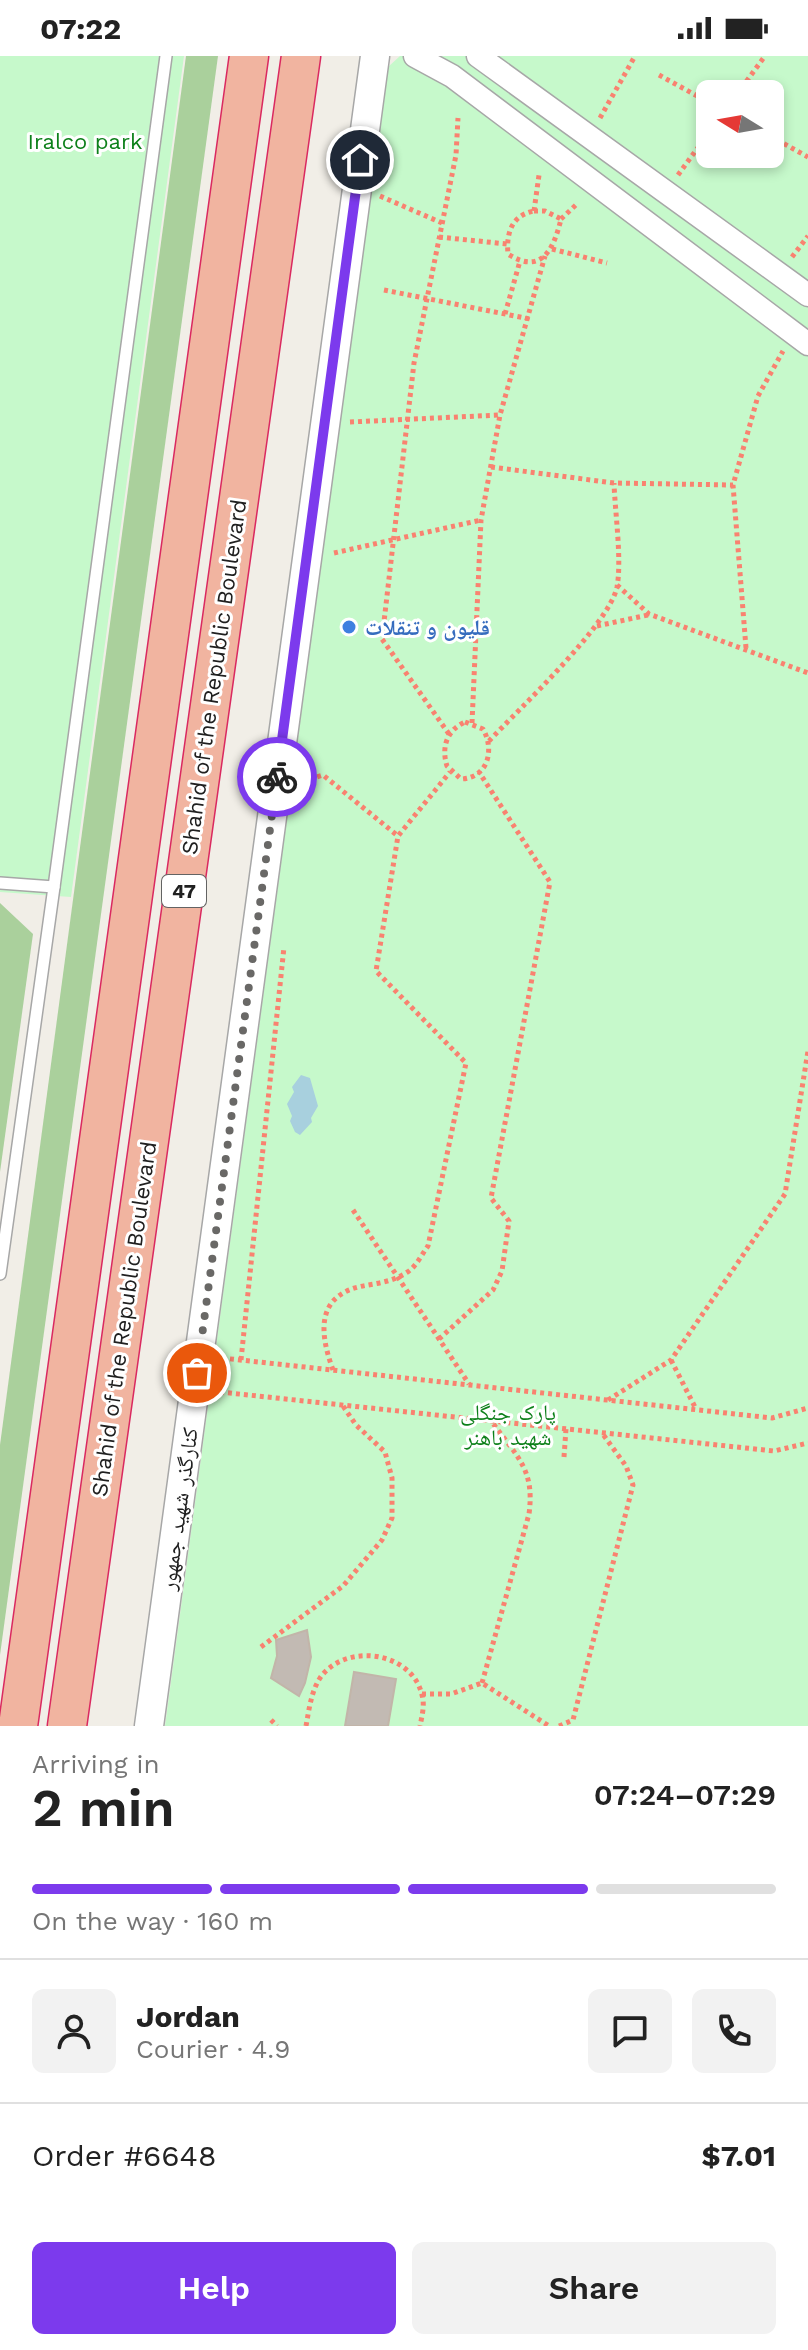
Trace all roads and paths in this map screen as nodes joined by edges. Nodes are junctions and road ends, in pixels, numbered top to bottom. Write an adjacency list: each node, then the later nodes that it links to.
1 (166, 56): 61 (lane)
2 (249, 56): 85 (highway, 47)
3 (301, 56): 86 (highway, Shahid of the Republic Boulevard / 47)
4 (375, 56): 19 (street, کنارگذر شهید جمهور)
5 (415, 56): 37 (street)
6 (478, 56): 33 (street)
7 (635, 56): 13 (path)
8 (765, 56): 10 (path)
9 (659, 75): 11 (path)
10 (747, 80)
11 (696, 95)
12 (458, 118): 23 (path)
13 (597, 123)
14 (784, 144): 16 (path)
15 (696, 150): 18 (path)
16 (808, 157)
17 (539, 175): 21 (path)
18 (675, 179)
19 (357, 185): 23 (path); 41 (street, کنارگذر شهید جمهور)
20 (578, 203): 22 (path)
21 (534, 211): 22 (path); 26 (path)
22 (561, 219): 27 (path)
23 (442, 223): 25 (path)
24 (808, 236): 29 (path)
25 (439, 237): 26 (path); 34 (path)
26 (507, 244): 30 (path)
27 (552, 249): 28 (path); 31 (path)
28 (545, 256): 30 (path); 36 (path)
29 (790, 260)
30 (520, 261): 35 (path)
31 (607, 263)
32 (384, 290): 34 (path)
33 (808, 295)
34 (426, 299): 35 (path); 40 (path)
35 (505, 314): 36 (path)
36 (530, 319): 39 (path)
37 (808, 344)
38 (784, 350): 44 (path)
39 (500, 415): 40 (path); 42 (path)
40 (407, 419): 41 (path); 46 (path)
41 (325, 423): 47 (street, کنارگذر شهید جمهور)
42 (491, 467): 43 (path); 45 (path)
43 (614, 483): 44 (path); 48 (path)
44 (733, 485): 51 (path)
45 (481, 520): 46 (path); 53 (path)
46 (393, 540): 47 (path); 54 (path)
47 (307, 560): 58 (street, کنارگذر شهید جمهور)
48 (617, 585): 49 (path); 50 (path)
49 (649, 614): 50 (path); 51 (path)
50 (597, 626): 55 (path)
51 (746, 648): 52 (path)
52 (808, 673)
53 (472, 723): 54 (path); 55 (path)
54 (449, 734): 56 (path)
55 (489, 741): 57 (path)
56 (450, 772): 57 (path); 59 (path)
57 (479, 772): 66 (path)
58 (275, 791): 59 (path); 67 (street, کنارگذر شهید جمهور)
59 (398, 836): 65 (path)
60 (0, 883): 61 (lane)
61 (54, 887): 64 (lane)
62 (808, 1051): 68 (path)
63 (353, 1210): 65 (path)
64 (0, 1274)
65 (398, 1278): 66 (path); 69 (path)
66 (439, 1339): 70 (path)
67 (199, 1356): 69 (path); 71 (street, کنارگذر شهید جمهور)
68 (671, 1360): 72 (path); 75 (path)
69 (333, 1370): 70 (path)
70 (469, 1385): 72 (path)
71 (195, 1390): 73 (path); 87 (street, کنارگذر شهید جمهور)
72 (607, 1400): 75 (path)
73 (342, 1405): 76 (path); 81 (path)
74 (808, 1408): 75 (path)
75 (697, 1410)
76 (492, 1421): 77 (path); 82 (path)
77 (566, 1429): 78 (path); 80 (path)
78 (602, 1433): 79 (path); 92 (path)
79 (808, 1443)
80 (564, 1457)
81 (261, 1647)
82 (482, 1683): 83 (path); 91 (path)
83 (422, 1694): 89 (path); 90 (path)
84 (271, 1720): 88 (path)
85 (18, 1726)
86 (67, 1726)
87 (149, 1726)
88 (277, 1726)
89 (306, 1726)
90 (420, 1726)
91 (549, 1726)
92 (559, 1726)

